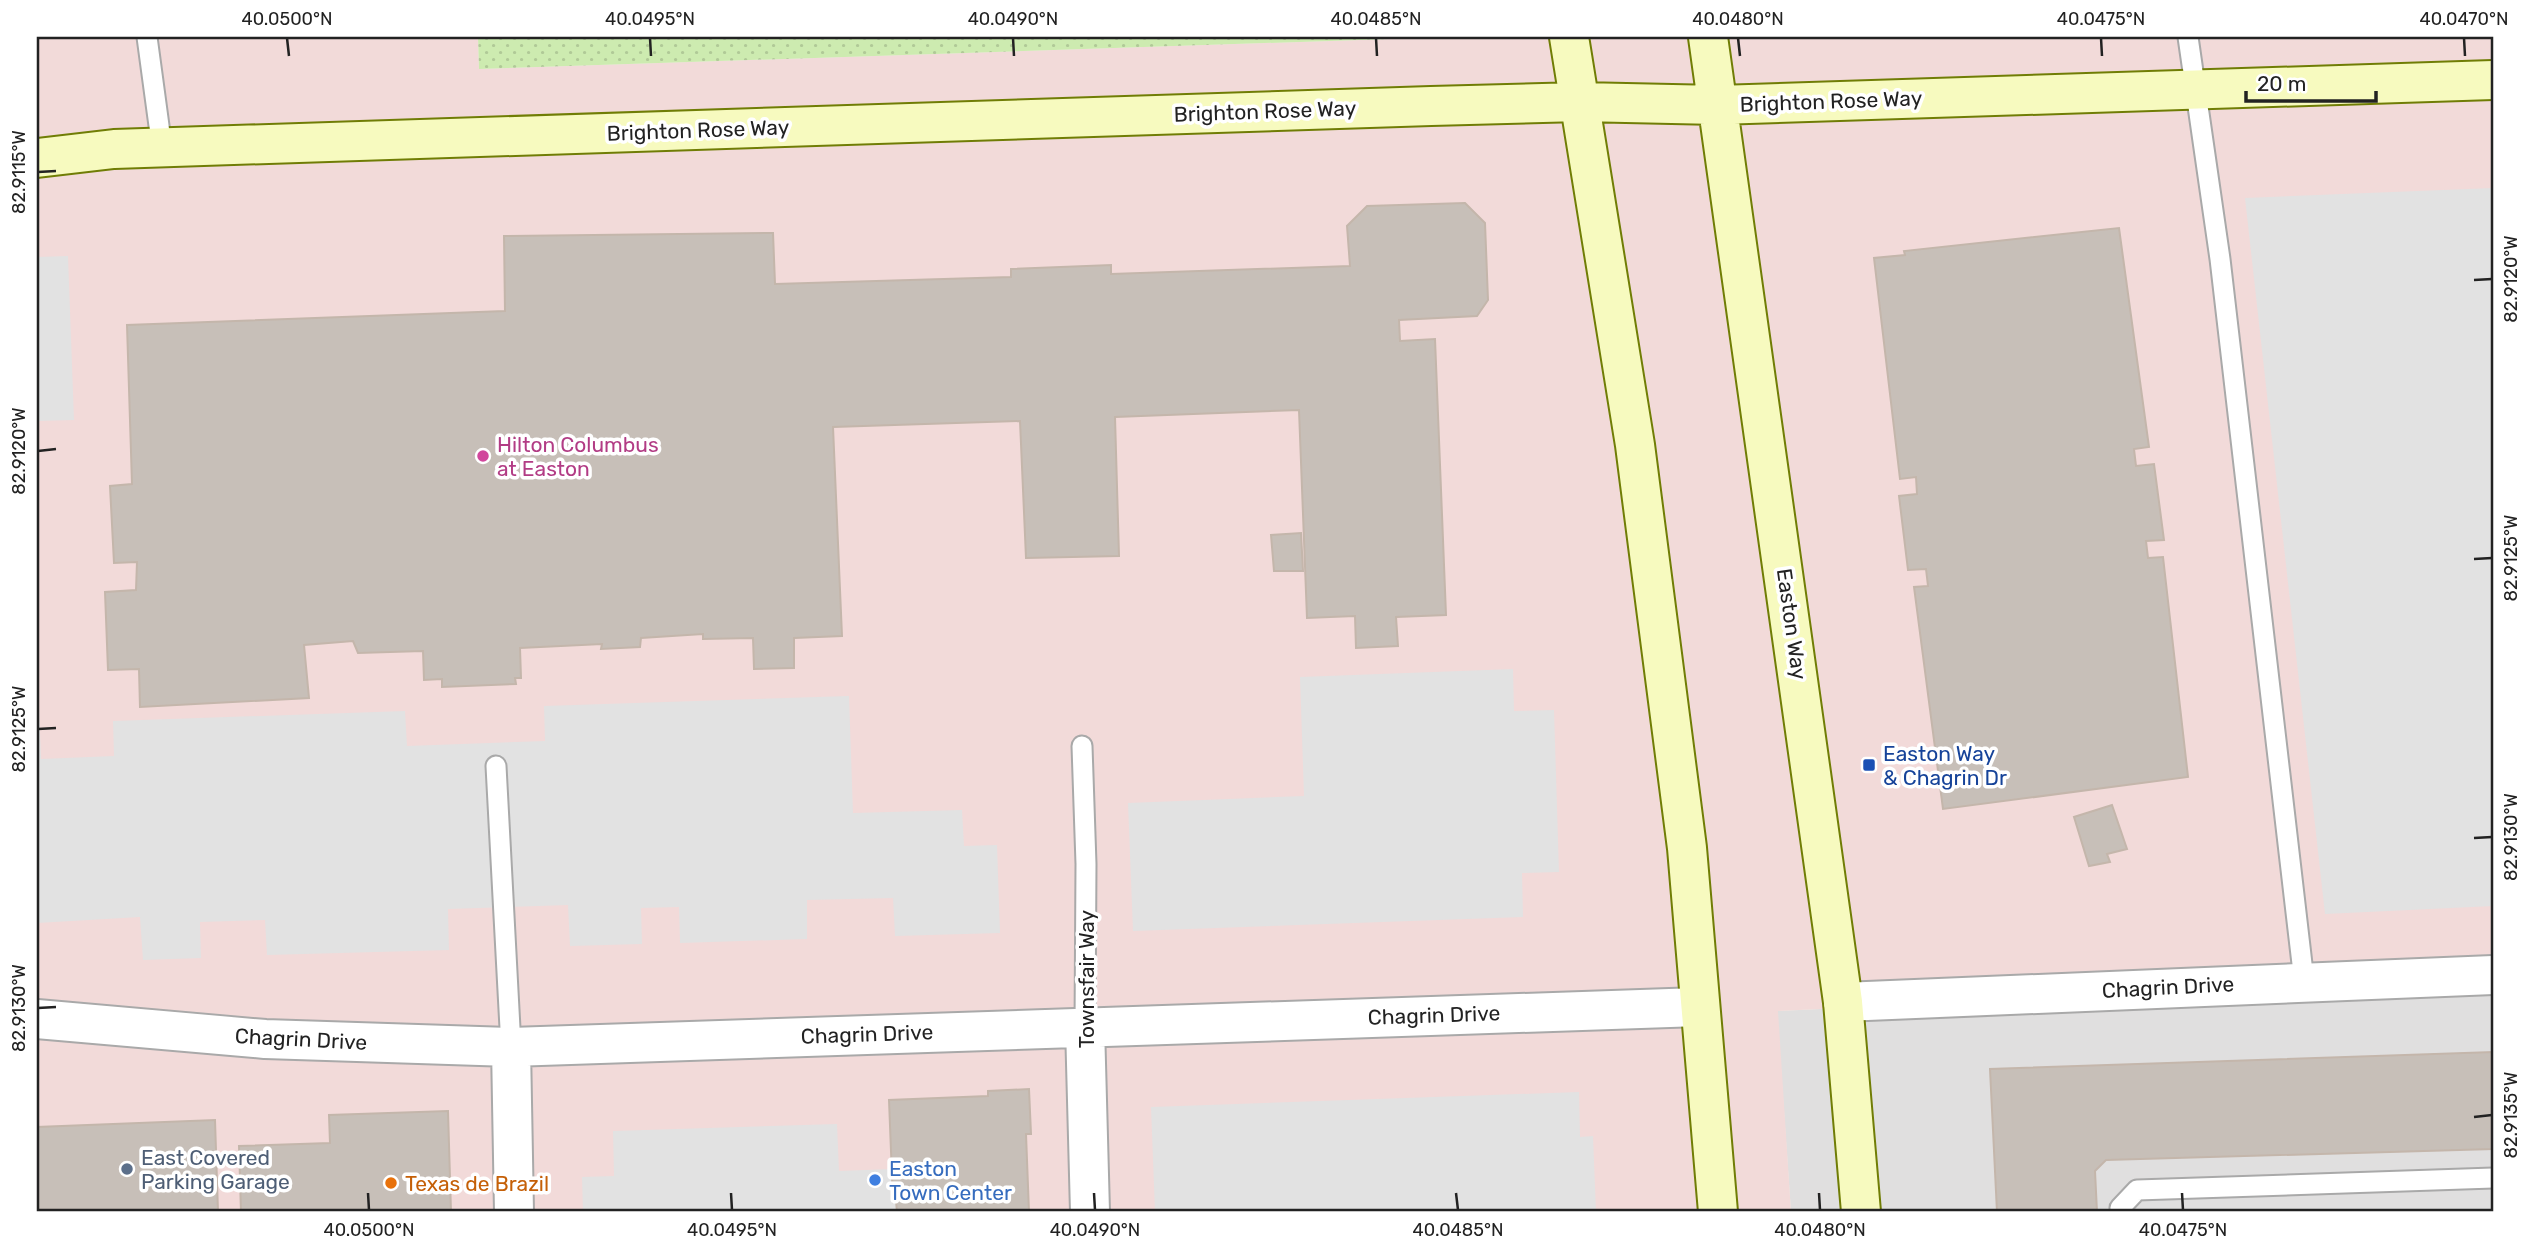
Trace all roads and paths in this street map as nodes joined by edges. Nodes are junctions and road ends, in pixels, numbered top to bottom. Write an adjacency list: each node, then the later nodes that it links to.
1 (147, 37): 9 (lane)
2 (1569, 37): 7 (street)
3 (1708, 37): 8 (street, Easton Way)
4 (2188, 37): 6 (lane)
5 (2493, 80): 6 (street, Brighton Rose Way)
6 (2195, 90): 8 (street, Brighton Rose Way); 14 (lane)
7 (1580, 102): 8 (street, Brighton Rose Way); 9 (street, Brighton Rose Way); 16 (street)
8 (1718, 104): 15 (street, Easton Way)
9 (162, 148): 10 (street, Brighton Rose Way)
10 (37, 158)
11 (1082, 746): 18 (lane, Townsfair Way)
12 (496, 766): 19 (lane)
13 (2493, 975): 14 (street, Chagrin Drive)
14 (2304, 981): 15 (street, Chagrin Drive)
15 (1843, 1002): 24 (street, Easton Way)
16 (1699, 1007): 18 (street, Chagrin Drive); 23 (street)
17 (37, 1019): 19 (street, Chagrin Drive)
18 (1085, 1026): 19 (street, Chagrin Drive); 22 (street, Townsfair Way)
19 (511, 1047): 21 (street)
20 (2493, 1178): 25 (lane)
21 (514, 1212)
22 (1090, 1212)
23 (1718, 1212)
24 (1861, 1212)
25 (2121, 1212)

